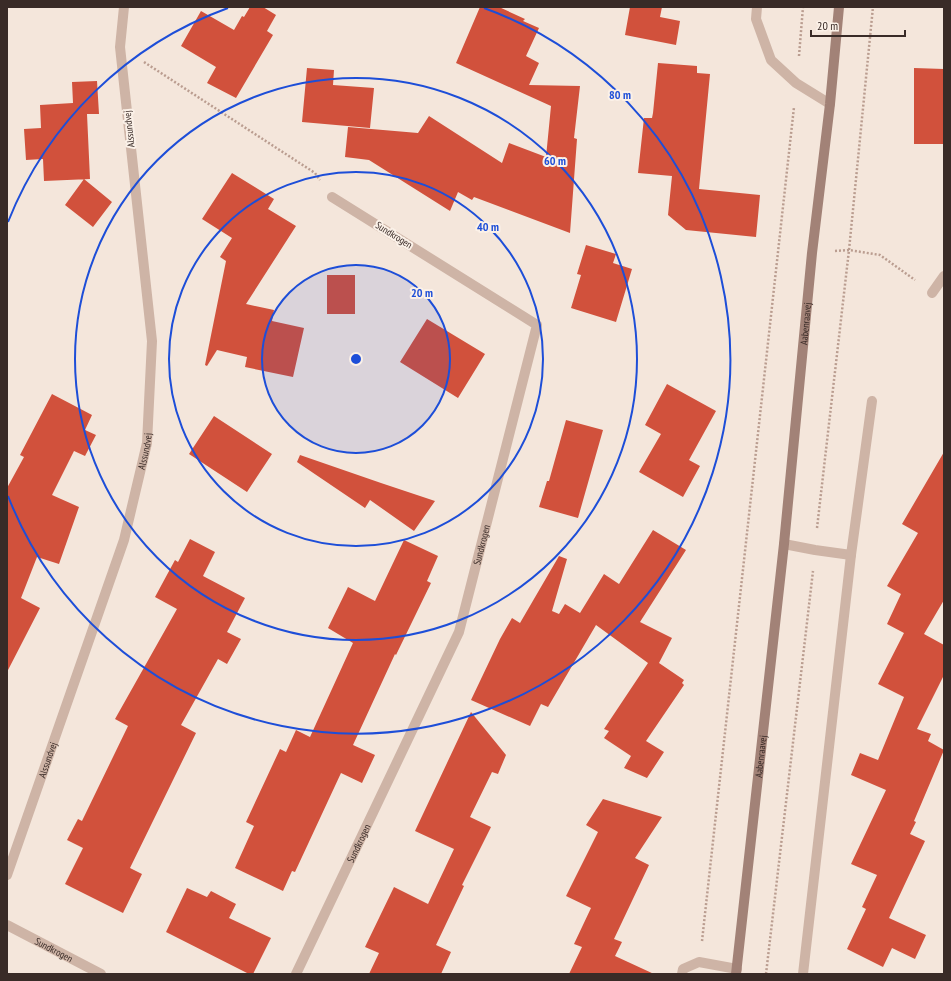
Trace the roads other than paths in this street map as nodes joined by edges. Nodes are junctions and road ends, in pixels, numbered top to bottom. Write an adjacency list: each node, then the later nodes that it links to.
1 (124, 7): 11 (street, Alssundvej)
2 (757, 7): 4 (street)
3 (840, 7): 4 (street, Aabenraavej)
4 (830, 104): 9 (street, Aabenraavej)
5 (332, 196): 15 (street, Sundkrogen)
6 (944, 276): 7 (street)
7 (932, 293)
8 (872, 401): 10 (street)
9 (784, 544): 10 (street); 13 (street, Aabenraavej)
10 (851, 555): 17 (street)
11 (7, 875)
12 (7, 925): 14 (street, Sundkrogen)
13 (737, 972): 16 (street, Aabenraavej)
14 (101, 974)
15 (296, 974)
16 (682, 974)
17 (804, 974)

